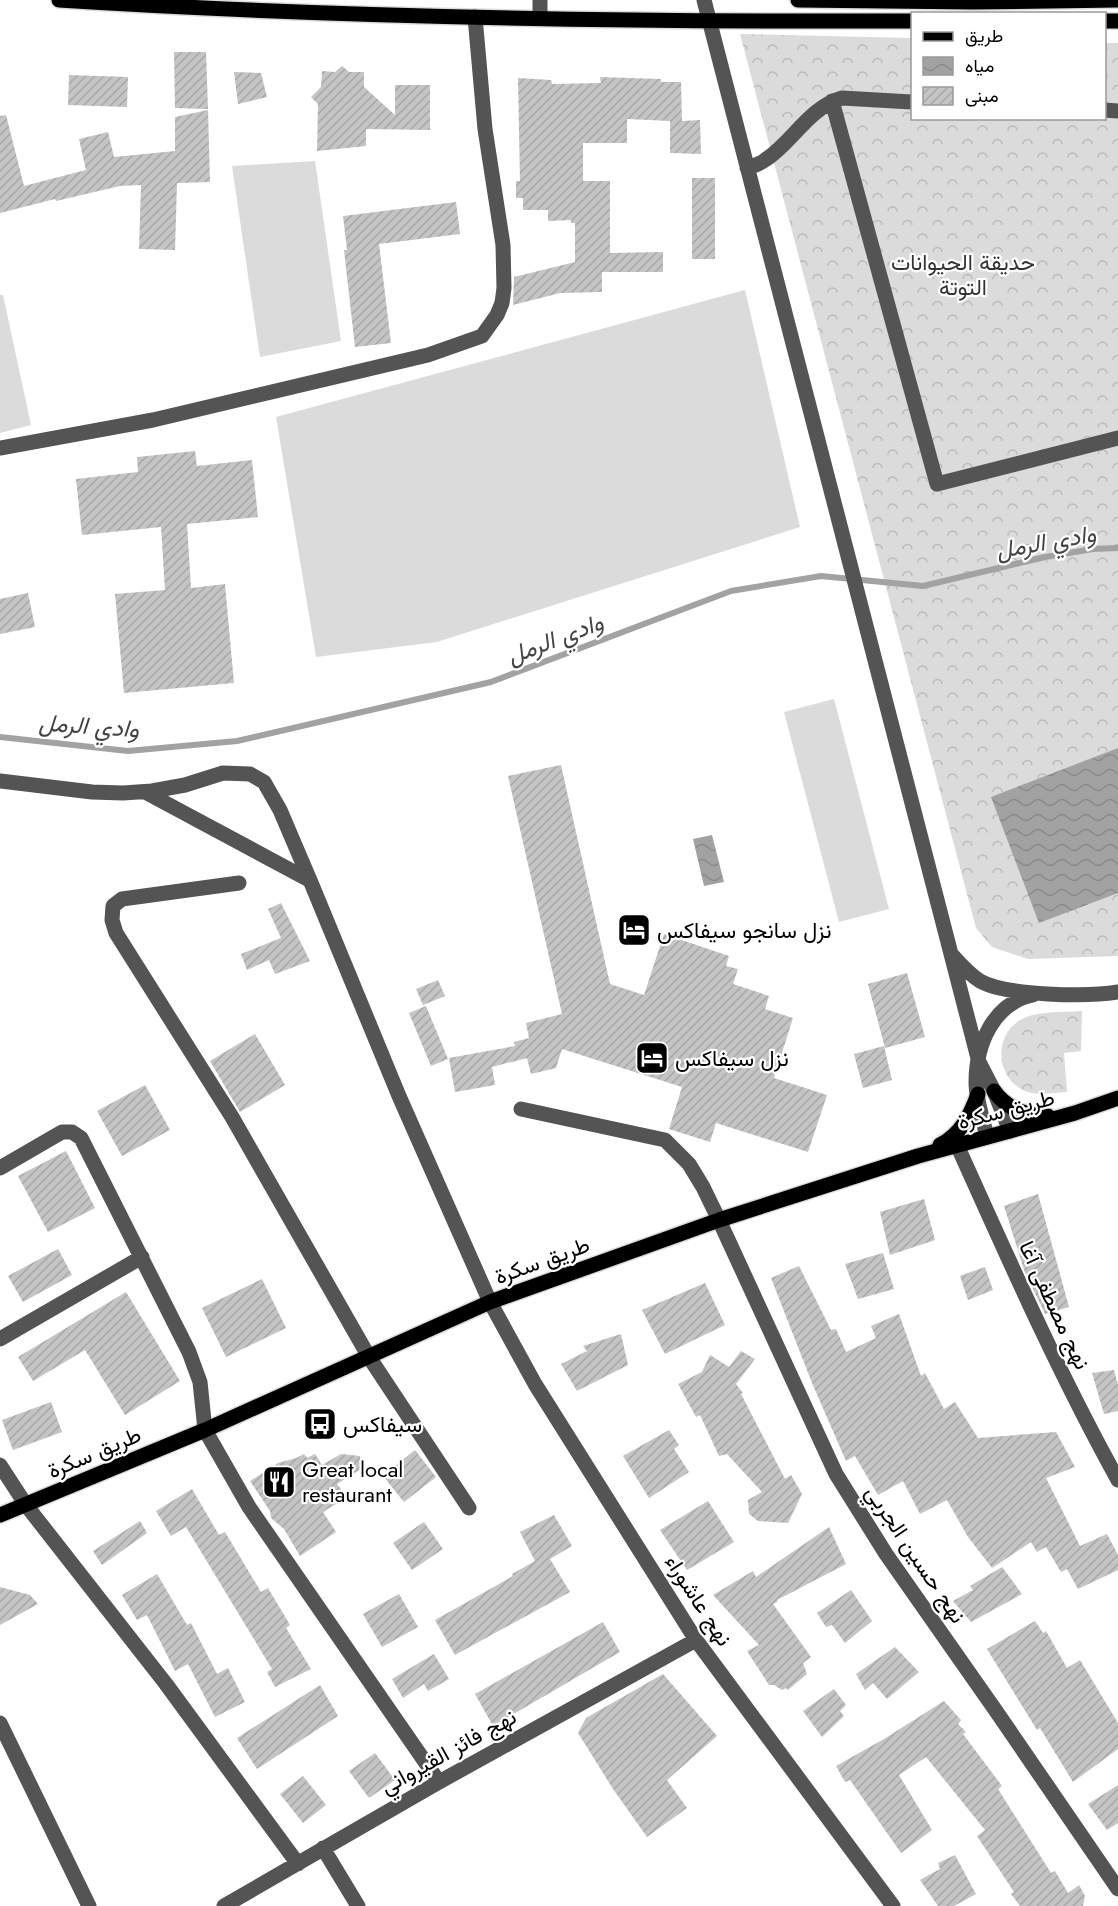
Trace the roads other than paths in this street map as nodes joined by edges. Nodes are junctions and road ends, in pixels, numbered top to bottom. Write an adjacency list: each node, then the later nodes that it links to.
1 (59, 0): 6 (main road)
2 (540, 0): 9 (street)
3 (704, 0): 11 (street)
4 (798, 0): 7 (main road)
5 (1118, 0): 7 (main road)
6 (211, 5): 8 (main road)
7 (973, 5)
8 (476, 17): 9 (main road); 16 (street)
9 (540, 18): 11 (main road)
10 (911, 21): 11 (main road)
11 (709, 22): 14 (street)
12 (832, 101): 13 (street); 14 (street); 15 (street)
13 (911, 102)
14 (747, 168): 21 (street)
15 (1118, 438)
16 (0, 448)
17 (0, 781): 18 (street, نهج عاشوراء)
18 (145, 792): 19 (street); 19 (street, نهج عاشوراء)
19 (309, 880): 37 (street, نهج عاشوراء)
20 (238, 883): 39 (street)
21 (950, 953): 23 (street); 24 (street)
22 (1118, 992): 23 (street)
23 (1041, 993): 24 (street)
24 (979, 1062): 25 (street); 26 (street)
25 (994, 1091): 29 (main road); 30 (street)
26 (978, 1094): 31 (street); 33 (main road)
27 (1118, 1098): 29 (main road, طريق سكرة)
28 (521, 1109): 35 (street, نهج حسين الجربي)
29 (1075, 1113): 30 (main road, طريق سكرة)
30 (1010, 1131): 31 (main road, طريق سكرة)
31 (987, 1137): 32 (main road, طريق سكرة)
32 (957, 1145): 33 (main road, طريق سكرة); 42 (street, نهج مصطفى آغا)
33 (918, 1156): 35 (main road, طريق سكرة)
34 (0, 1168): 36 (street)
35 (719, 1220): 37 (main road, طريق سكرة); 51 (street, نهج حسين الجربي)
36 (142, 1257): 38 (street); 40 (street)
37 (490, 1302): 39 (main road, طريق سكرة); 46 (street, نهج عاشوراء)
38 (0, 1339)
39 (369, 1357): 40 (main road, طريق سكرة); 44 (street)
40 (205, 1430): 43 (main road, طريق سكرة); 48 (street)
41 (0, 1465): 43 (street)
42 (1118, 1480)
43 (27, 1504): 45 (main road, طريق سكرة); 50 (street)
44 (469, 1508)
45 (0, 1515)
46 (696, 1640): 48 (street, نهج فائز القيرواني); 55 (street, نهج عاشوراء)
47 (0, 1723): 52 (street)
48 (439, 1782): 49 (street, نهج فائز القيرواني)
49 (323, 1848): 50 (street, نهج فائز القيرواني); 54 (street)
50 (298, 1864): 53 (street, نهج فائز القيرواني)
51 (1118, 1889)
52 (89, 1906)
53 (225, 1906)
54 (358, 1906)
55 (893, 1906)

